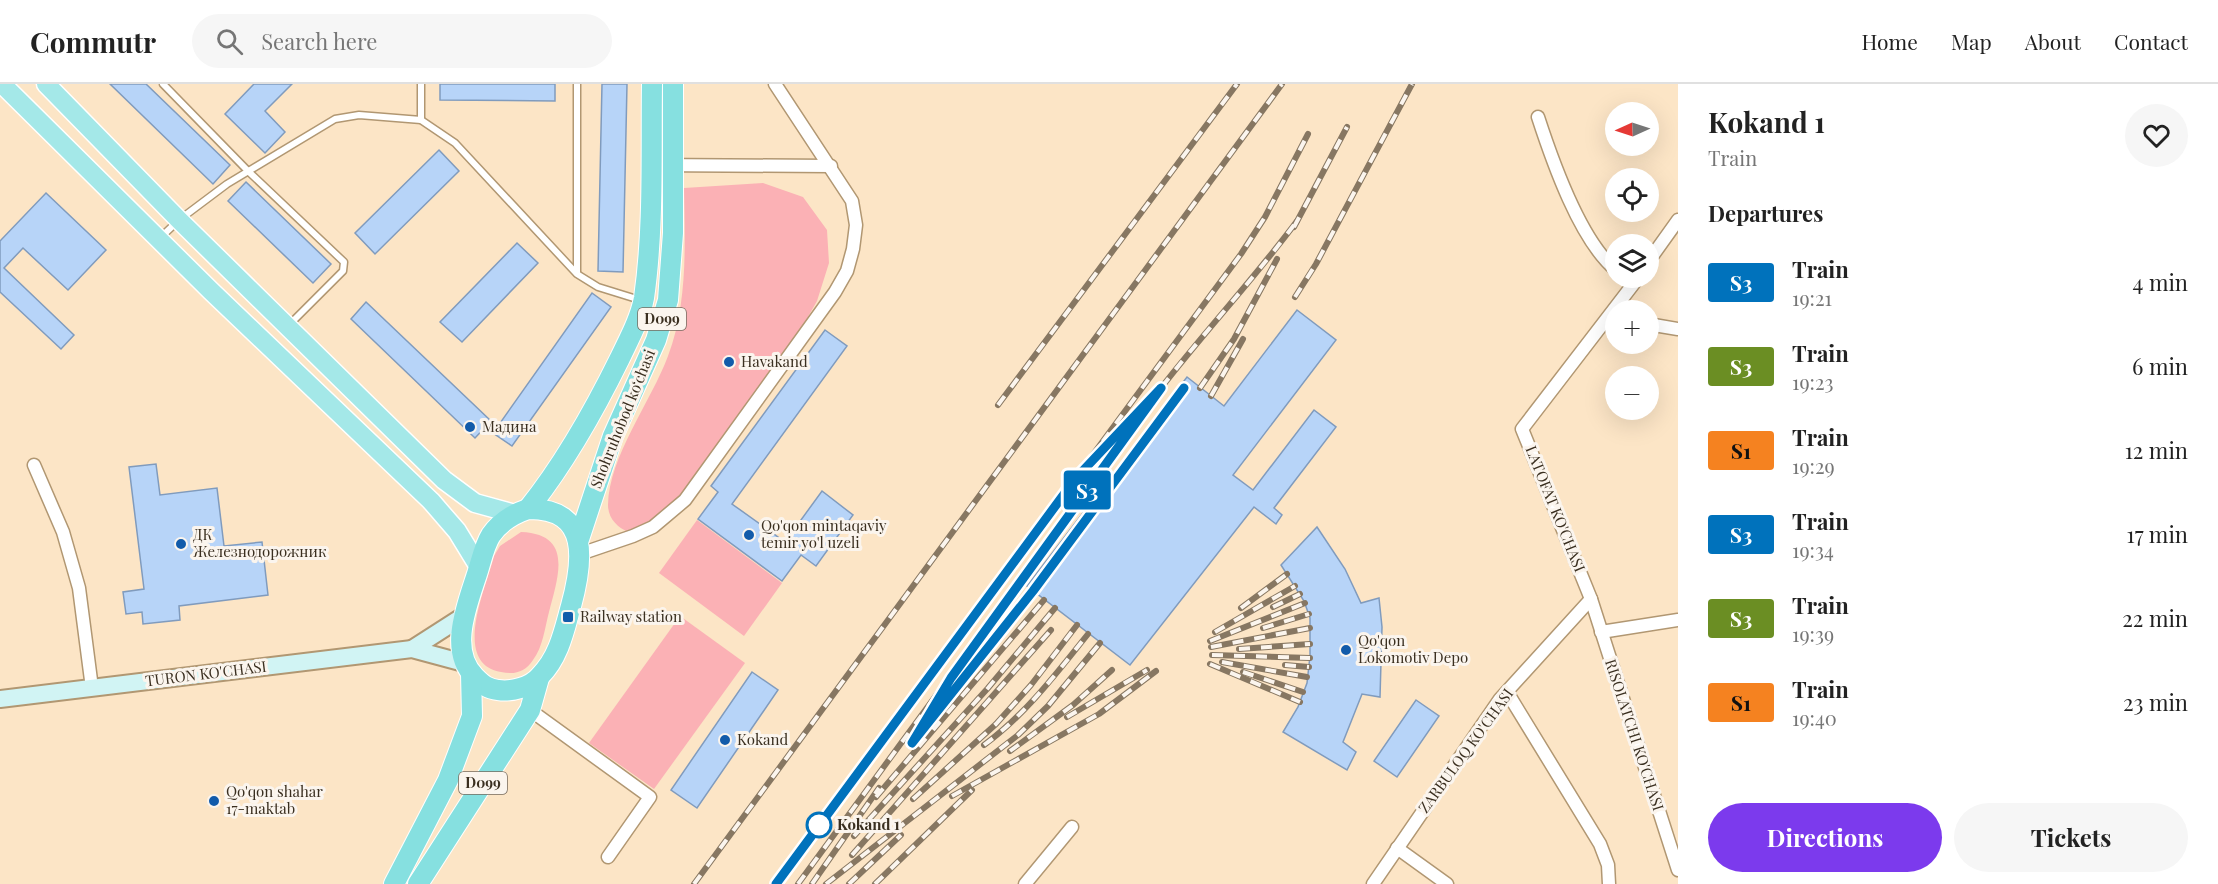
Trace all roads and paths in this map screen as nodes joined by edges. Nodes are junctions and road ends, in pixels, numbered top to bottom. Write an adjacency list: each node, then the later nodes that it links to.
1 (3, 84): 17 (main road)
2 (46, 84): 15 (main road)
3 (163, 84): 14 (lane)
4 (422, 84): 10 (lane)
5 (578, 84): 20 (lane)
6 (652, 84): 11 (highway, Shohruhobod koʻchasi / D099)
7 (673, 84): 12 (highway, Shohruhobod koʻchasi / D099)
8 (776, 84): 13 (street)
9 (1538, 117): 19 (street)
10 (421, 120): 14 (lane); 20 (lane)
11 (651, 165): 12 (street); 21 (highway, Shohruhobod koʻchasi / D099)
12 (673, 166): 13 (street); 28 (highway, Shohruhobod koʻchasi / D099)
13 (831, 166): 28 (street)
14 (248, 171): 15 (lane); 24 (lane)
15 (179, 220): 17 (lane); 24 (main road)
16 (1678, 220): 18 (street)
17 (159, 240): 29 (main road)
18 (1659, 247)
19 (1605, 258)
20 (577, 274): 21 (lane)
21 (643, 300): 27 (highway, Shohruhobod koʻchasi / D099)
22 (1605, 325): 30 (street, LATOFAT KO'CHASI)
23 (1659, 326): 25 (street)
24 (288, 327): 27 (main road)
25 (1678, 329)
26 (34, 465): 37 (street)
27 (521, 512): 28 (highway); 29 (highway, D099)
28 (579, 547): 36 (highway, D099)
29 (476, 576): 31 (highway, D099)
30 (1592, 599): 33 (street, RISOLATCHI KO'CHASI); 38 (street, ZARBULOQ KO'CHASI)
31 (465, 615): 34 (main road, TURON KO'CHASI); 35 (highway, D099)
32 (1678, 620): 33 (street)
33 (1601, 632): 44 (street, RISOLATCHI KO'CHASI)
34 (411, 650): 35 (main road, TURON KO'CHASI); 37 (main road, TURON KO'CHASI)
35 (468, 668): 36 (highway); 45 (highway, D099)
36 (539, 678): 40 (highway, D099)
37 (92, 688): 39 (main road, TURON KO'CHASI)
38 (1507, 692): 42 (street, ZARBULOQ KO'CHASI); 50 (street)
39 (0, 699)
40 (530, 710): 43 (street); 46 (highway, D099)
41 (1072, 827): 47 (street)
42 (1397, 848): 48 (street, ZARBULOQ KO'CHASI); 49 (street)
43 (608, 857)
44 (1678, 870)
45 (394, 884)
46 (418, 884)
47 (1025, 884)
48 (1373, 884)
49 (1447, 884)
50 (1609, 884)

